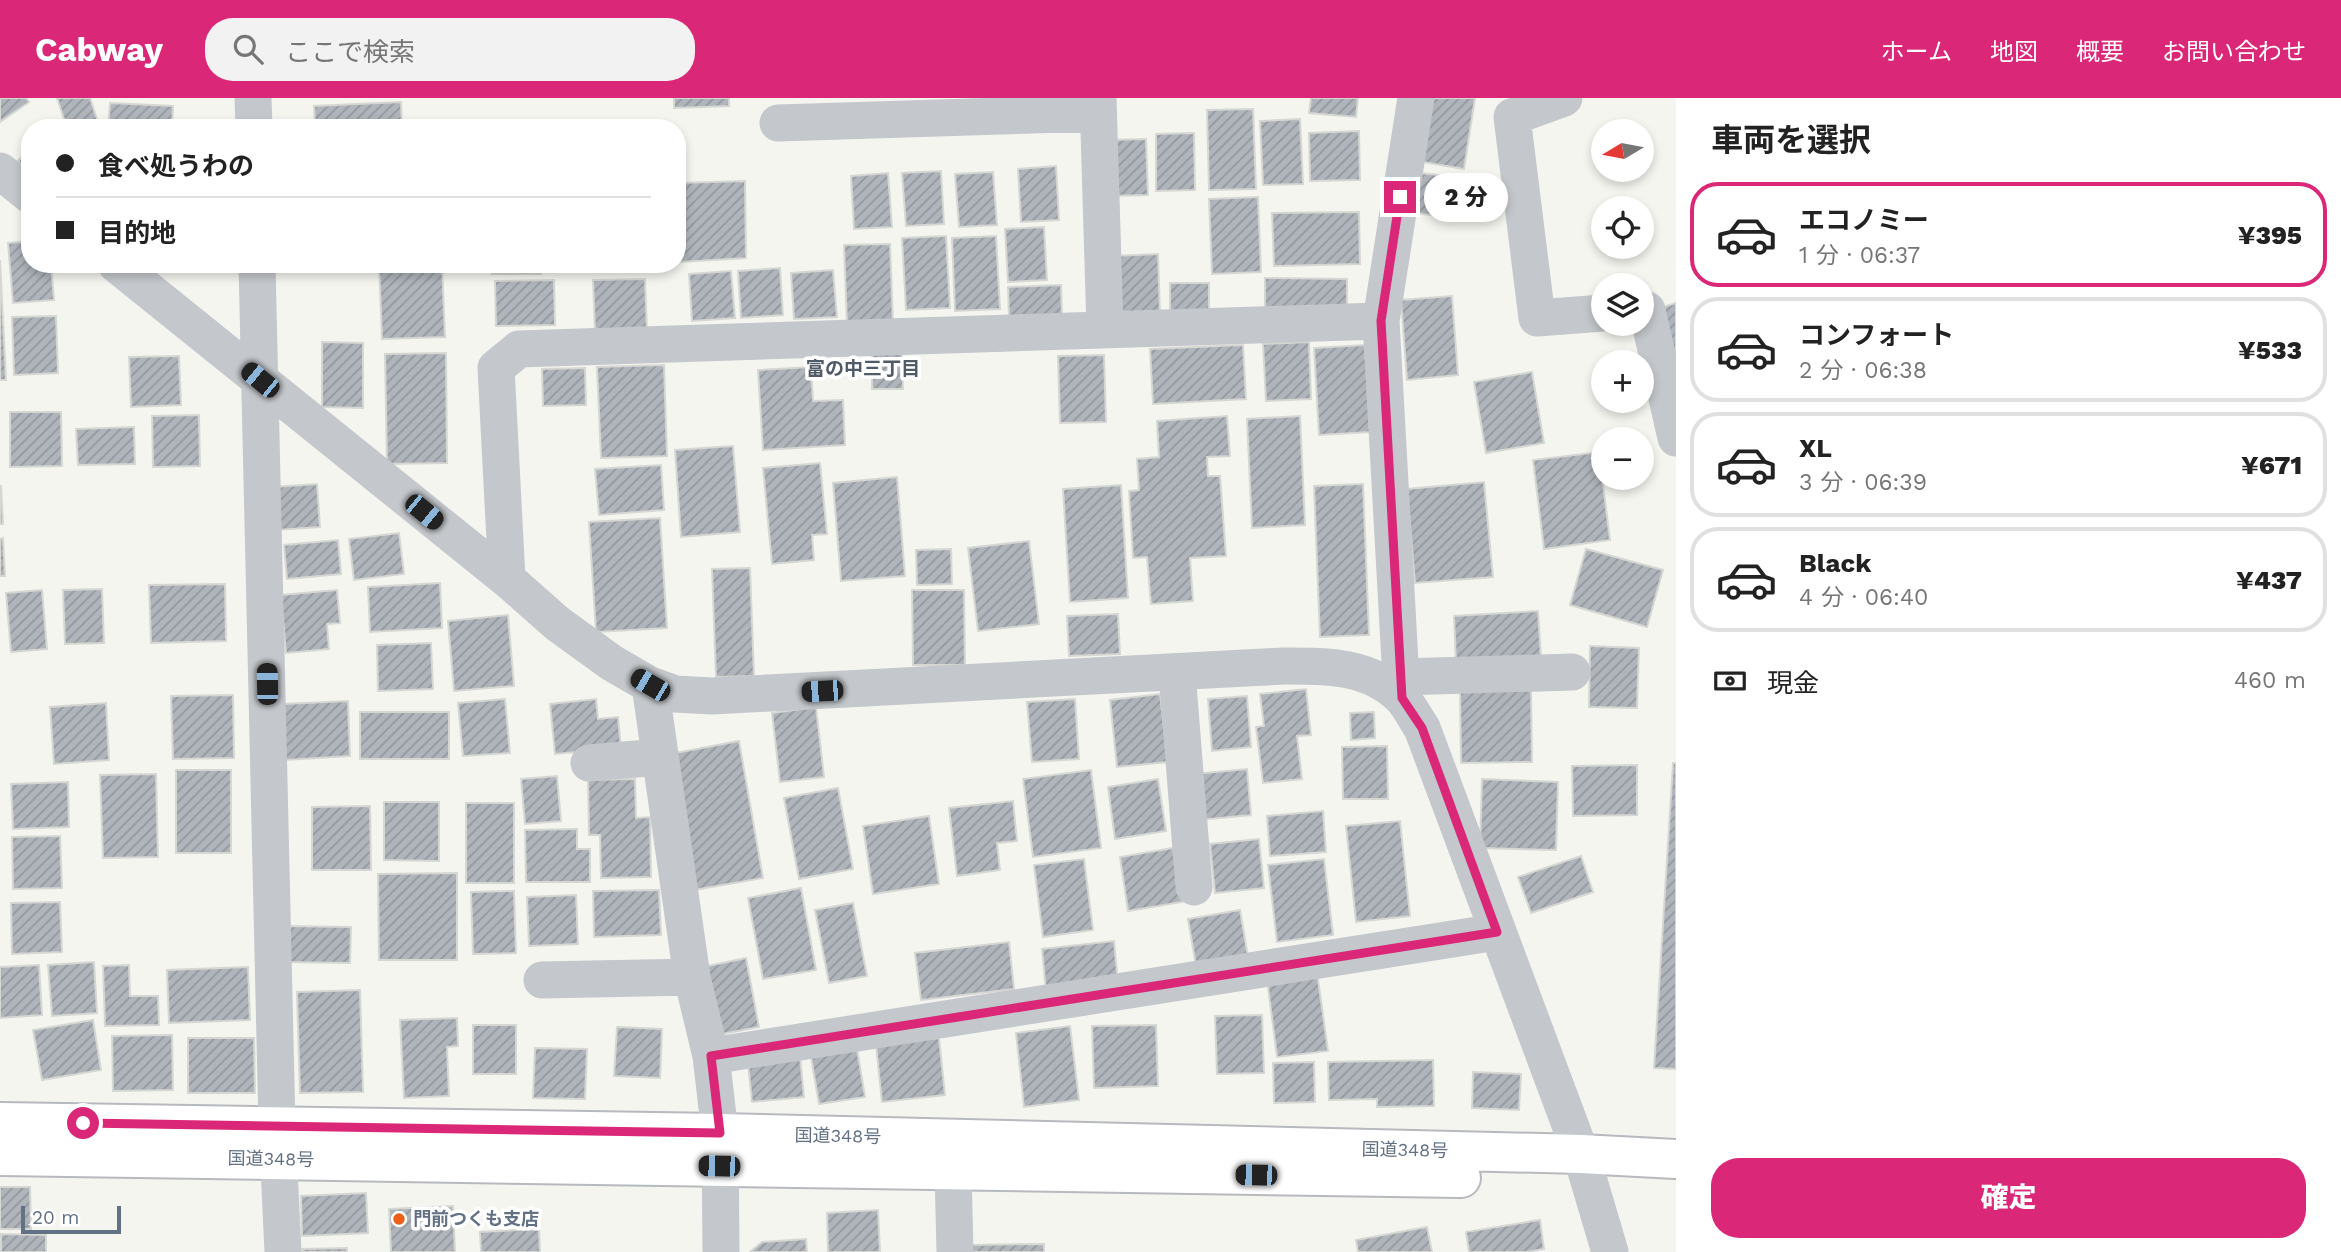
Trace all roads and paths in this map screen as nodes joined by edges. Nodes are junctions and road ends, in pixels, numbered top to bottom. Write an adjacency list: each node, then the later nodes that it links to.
1 (253, 98): 5 (street)
2 (1416, 98): 12 (street)
3 (1564, 98): 11 (street)
4 (1098, 106): 6 (street); 13 (street)
5 (254, 119)
6 (778, 123)
7 (0, 171): 8 (street)
8 (21, 188)
9 (127, 273): 15 (street)
10 (257, 273): 15 (street)
11 (1591, 314)
12 (1381, 321): 13 (street); 21 (street)
13 (1105, 329): 17 (street)
14 (1653, 336): 16 (street)
15 (260, 380): 17 (street); 30 (street)
16 (1676, 438)
17 (507, 579): 20 (street)
18 (1177, 672): 20 (street); 21 (street); 24 (street)
19 (1572, 672): 21 (street)
20 (650, 685): 22 (street)
21 (1402, 687): 25 (street)
22 (660, 757): 23 (street); 26 (street)
23 (589, 764)
24 (1194, 887)
25 (1497, 932): 28 (street); 34 (street)
26 (692, 977): 27 (street); 28 (street)
27 (542, 980)
28 (711, 1056): 31 (street)
29 (0, 1122): 30 (highway, 国道348号)
30 (278, 1143): 31 (highway, 国道348号); 32 (highway, 国道348号); 37 (street)
31 (719, 1149): 34 (highway, 国道348号); 35 (highway, 国道348号); 38 (street)
32 (0, 1156)
33 (1676, 1159): 34 (highway, 国道348号)
34 (1584, 1167): 35 (highway, 国道348号); 36 (highway, 国道348号); 40 (street)
35 (953, 1170): 39 (street)
36 (1676, 1185)
37 (284, 1252)
38 (721, 1252)
39 (955, 1252)
40 (1610, 1252)

